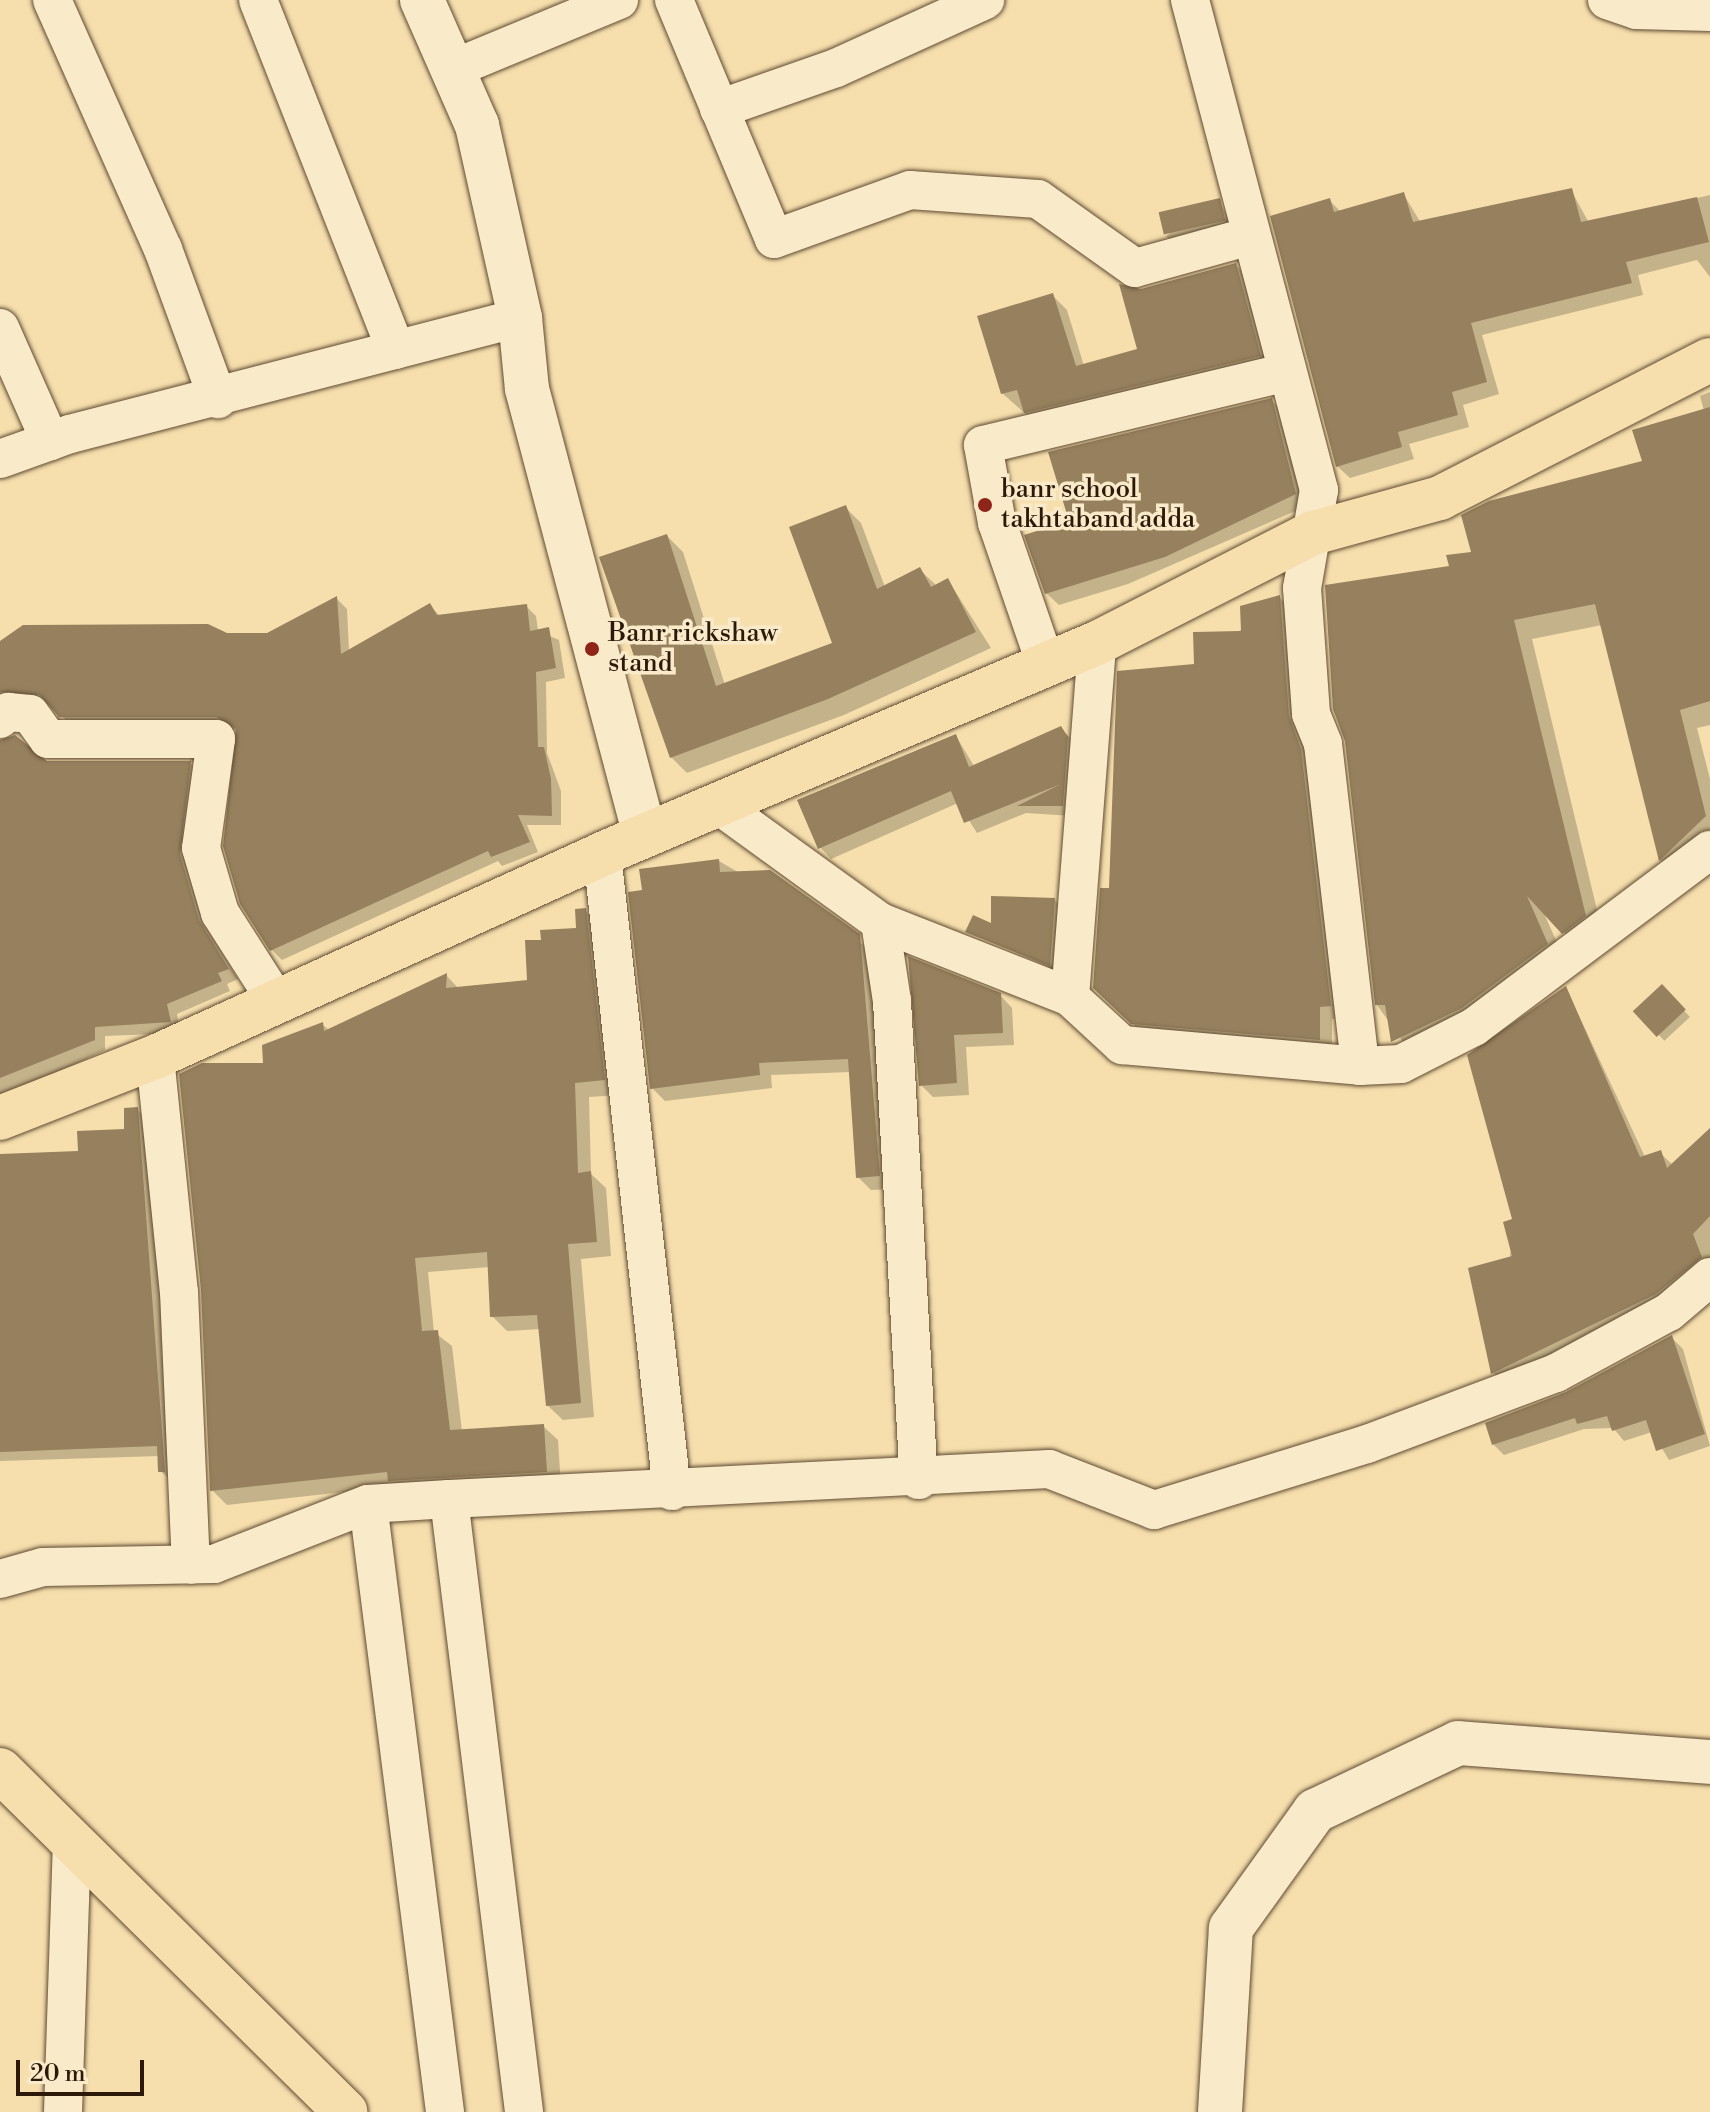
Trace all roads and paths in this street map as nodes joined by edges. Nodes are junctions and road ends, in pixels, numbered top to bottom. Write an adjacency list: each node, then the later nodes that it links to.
1 (52, 0): 18 (street)
2 (258, 0): 15 (street)
3 (422, 0): 10 (main road)
4 (619, 0): 10 (street)
5 (674, 0): 11 (street)
6 (985, 0): 11 (street)
7 (1190, 0): 12 (street)
8 (1607, 0): 9 (street)
9 (1710, 12)
10 (450, 70): 13 (main road)
11 (719, 109): 12 (street)
12 (1247, 237): 17 (street)
13 (520, 318): 15 (street); 26 (main road)
14 (0, 328): 19 (street)
15 (396, 350): 18 (street)
16 (1710, 360): 21 (main road)
17 (1284, 373): 21 (street); 23 (street)
18 (218, 399): 19 (street)
19 (50, 441): 20 (street)
20 (0, 459)
21 (1313, 533): 22 (main road); 33 (street)
22 (1097, 643): 23 (main road); 30 (street)
23 (1046, 665): 25 (main road)
24 (3, 709): 31 (street)
25 (717, 804): 26 (main road); 29 (street)
26 (645, 835): 28 (main road)
27 (1710, 850): 33 (street)
28 (602, 854): 31 (main road); 37 (street)
29 (880, 922): 30 (street); 36 (street)
30 (1070, 997): 33 (street)
31 (275, 999): 32 (main road)
32 (155, 1057): 34 (main road); 40 (street)
33 (1360, 1066)
34 (0, 1118)
35 (1710, 1277): 36 (street)
36 (919, 1480): 37 (street)
37 (672, 1491): 38 (street)
38 (449, 1499): 39 (street); 48 (street)
39 (368, 1504): 40 (street); 47 (street)
40 (191, 1565): 41 (street)
41 (0, 1579)
42 (1710, 1762): 49 (main road)
43 (0, 1770): 44 (main road)
44 (72, 1842): 45 (street); 46 (main road)
45 (63, 2112)
46 (345, 2112)
47 (445, 2112)
48 (524, 2112)
49 (1220, 2112)

